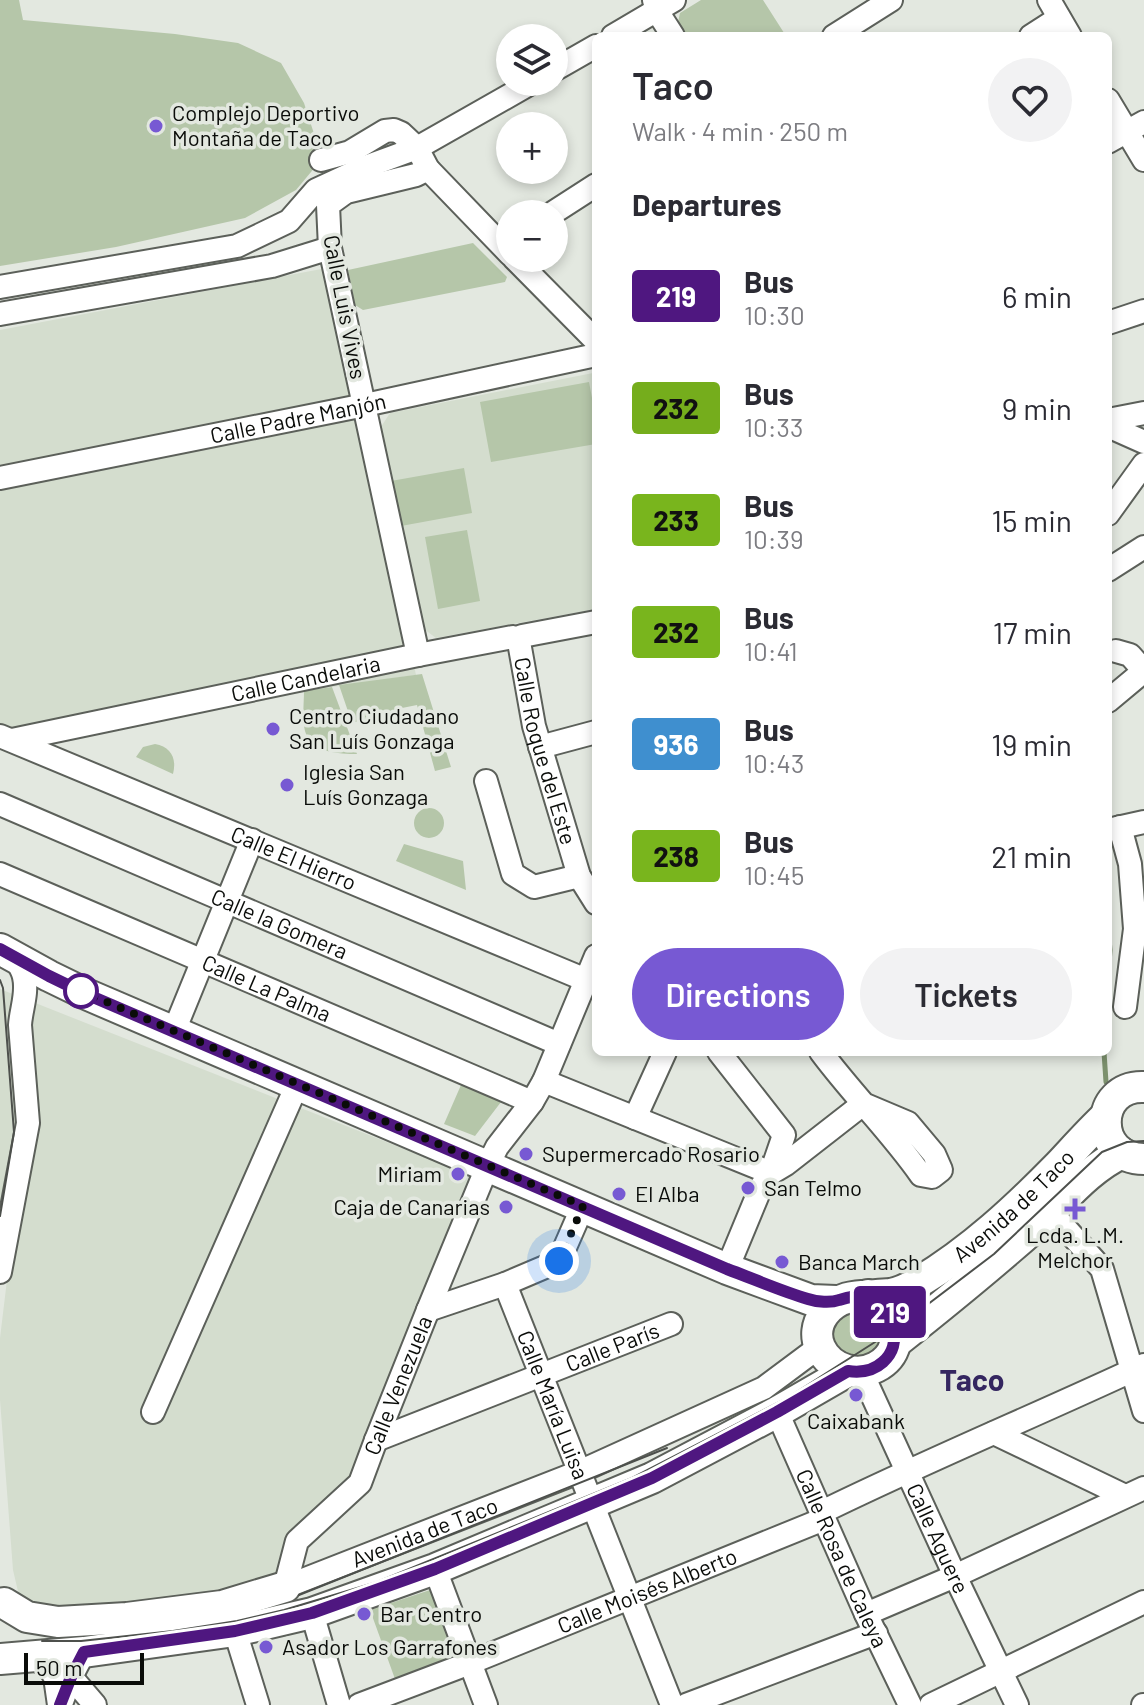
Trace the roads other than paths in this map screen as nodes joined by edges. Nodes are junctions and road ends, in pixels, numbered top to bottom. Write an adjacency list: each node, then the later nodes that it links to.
1 (891, 0): 6 (street)
2 (661, 4): 4 (street); 5 (street)
3 (1059, 18): 7 (street)
4 (619, 32)
5 (672, 32)
6 (840, 32)
7 (1037, 32)
8 (592, 48): 9 (street)
9 (568, 62)
10 (508, 96): 13 (street)
11 (1112, 107): 12 (street)
12 (1126, 132): 15 (street)
13 (417, 148): 14 (street); 16 (street); 22 (street)
14 (321, 160)
15 (1144, 160)
16 (428, 169): 19 (street); 20 (street, Calle Luis Vives)
17 (592, 188): 18 (street)
18 (568, 203)
19 (496, 236)
20 (330, 248): 24 (street); 28 (street, Calle Luis Vives)
21 (533, 272): 26 (street)
22 (0, 287)
23 (1144, 311): 25 (street)
24 (0, 314)
25 (1112, 322)
26 (592, 330)
27 (592, 356): 28 (street, Calle Padre Manjón)
28 (365, 405): 34 (street, Calle Padre Manjón); 40 (street, Calle Luis Vives)
29 (1144, 413): 30 (street)
30 (1112, 418)
31 (1112, 421): 32 (street)
32 (1144, 442)
33 (1144, 464): 35 (street)
34 (0, 478)
35 (1112, 508)
36 (1144, 547): 37 (street)
37 (1112, 567)
38 (592, 623): 39 (street, Calle Candelaria)
39 (519, 642): 40 (street, Calle Candelaria); 45 (street, Calle Roque del Este)
40 (418, 655): 44 (street, Calle Candelaria)
41 (1131, 656): 42 (street)
42 (1112, 693)
43 (592, 733): 45 (street)
44 (6, 738): 50 (street, Calle El Hierro)
45 (540, 747): 52 (street, Calle Roque del Este)
46 (486, 781): 52 (street)
47 (0, 804): 53 (street, Calle la Gomera)
48 (1144, 822): 49 (street)
49 (1114, 829): 58 (street)
50 (252, 840): 53 (street); 57 (street, Calle El Hierro)
51 (0, 874): 55 (street, Calle La Palma)
52 (589, 887)
53 (227, 901): 55 (street); 60 (street, Calle la Gomera)
54 (8, 954): 59 (main road); 76 (street)
55 (203, 960): 59 (street); 67 (street, Calle La Palma)
56 (592, 966): 57 (street, Calle Venezuela)
57 (586, 980): 60 (street, Calle Venezuela)
58 (1125, 1007)
59 (174, 1031): 65 (main road)
60 (559, 1044): 64 (street, Calle Venezuela)
61 (663, 1056): 69 (street)
62 (722, 1056): 72 (street)
63 (827, 1056): 72 (street)
64 (544, 1081): 67 (street, Calle Venezuela); 69 (street)
65 (297, 1085): 71 (main road); 88 (street)
66 (1144, 1087): 68 (main road, Avenida de Taco)
67 (532, 1102): 71 (street, Calle Venezuela)
68 (1105, 1117): 70 (main road); 78 (main road, Avenida de Taco)
69 (635, 1118): 72 (street)
70 (1137, 1160): 74 (main road, Avenida de Taco)
71 (488, 1165): 73 (main road); 80 (street, Calle Venezuela)
72 (771, 1173): 75 (street)
73 (583, 1206): 75 (main road); 77 (street)
74 (1051, 1212): 82 (main road, Avenida de Taco); 84 (street)
75 (727, 1269): 79 (main road)
76 (0, 1272)
77 (505, 1284): 80 (street); 86 (street, Calle María Luisa)
78 (868, 1295): 79 (main road); 82 (main road)
79 (836, 1301): 83 (main road)
80 (428, 1310): 91 (street, Calle Venezuela)
81 (671, 1324): 86 (street, Calle París)
82 (895, 1343): 85 (main road)
83 (819, 1347): 85 (main road); 93 (street, Avenida de Taco)
84 (1138, 1368): 87 (street); 90 (street, Calle Moisés Alberto)
85 (855, 1372): 89 (main road, Avenida de Taco); 92 (street, Calle Aguere)
86 (541, 1375): 91 (street, Calle París); 93 (street, Calle María Luisa)
87 (1144, 1407)
88 (153, 1412)
89 (777, 1412): 95 (main road, Avenida de Taco); 96 (street, Calle Rosa de Caleya)
90 (994, 1433): 92 (street, Calle Moisés Alberto); 94 (street)
91 (376, 1440): 99 (street, Calle Venezuela)
92 (907, 1470): 96 (street, Calle Moisés Alberto); 98 (street, Calle Aguere)
93 (579, 1472): 95 (street, Calle María Luisa); 99 (street, Avenida de Taco)
94 (1135, 1492): 98 (street)
95 (593, 1504): 97 (main road, Avenida de Taco); 100 (street, Calle María Luisa)
96 (823, 1516): 100 (street, Calle Moisés Alberto); 104 (street, Calle Rosa de Caleya)
97 (435, 1569): 103 (main road, Avenida de Taco); 109 (street)
98 (955, 1576): 104 (street); 111 (street, Calle Aguere)
99 (285, 1587): 101 (main road, Avenida de Taco)
100 (628, 1598): 109 (street, Calle Moisés Alberto); 118 (street, Calle María Luisa)
101 (2, 1601): 106 (main road)
102 (1144, 1602): 111 (street)
103 (312, 1613): 105 (main road, Avenida de Taco); 115 (street)
104 (871, 1624): 119 (street); 120 (street, Calle Rosa de Caleya)
105 (235, 1631): 110 (main road, Avenida de Taco); 114 (street)
106 (0, 1650)
107 (32, 1657): 108 (main road, Avenida de Taco); 110 (main road, Avenida de Taco); 112 (street)
108 (0, 1659)
109 (469, 1662): 116 (street, Calle Moisés Alberto); 117 (street)
110 (78, 1664): 112 (street); 113 (street)
111 (1000, 1670): 121 (street); 122 (street, Calle Aguere)
112 (60, 1705)
113 (95, 1705)
114 (258, 1705)
115 (339, 1705)
116 (359, 1705)
117 (486, 1705)
118 (672, 1705)
119 (686, 1705)
120 (910, 1705)
121 (931, 1705)
122 (1017, 1705)

